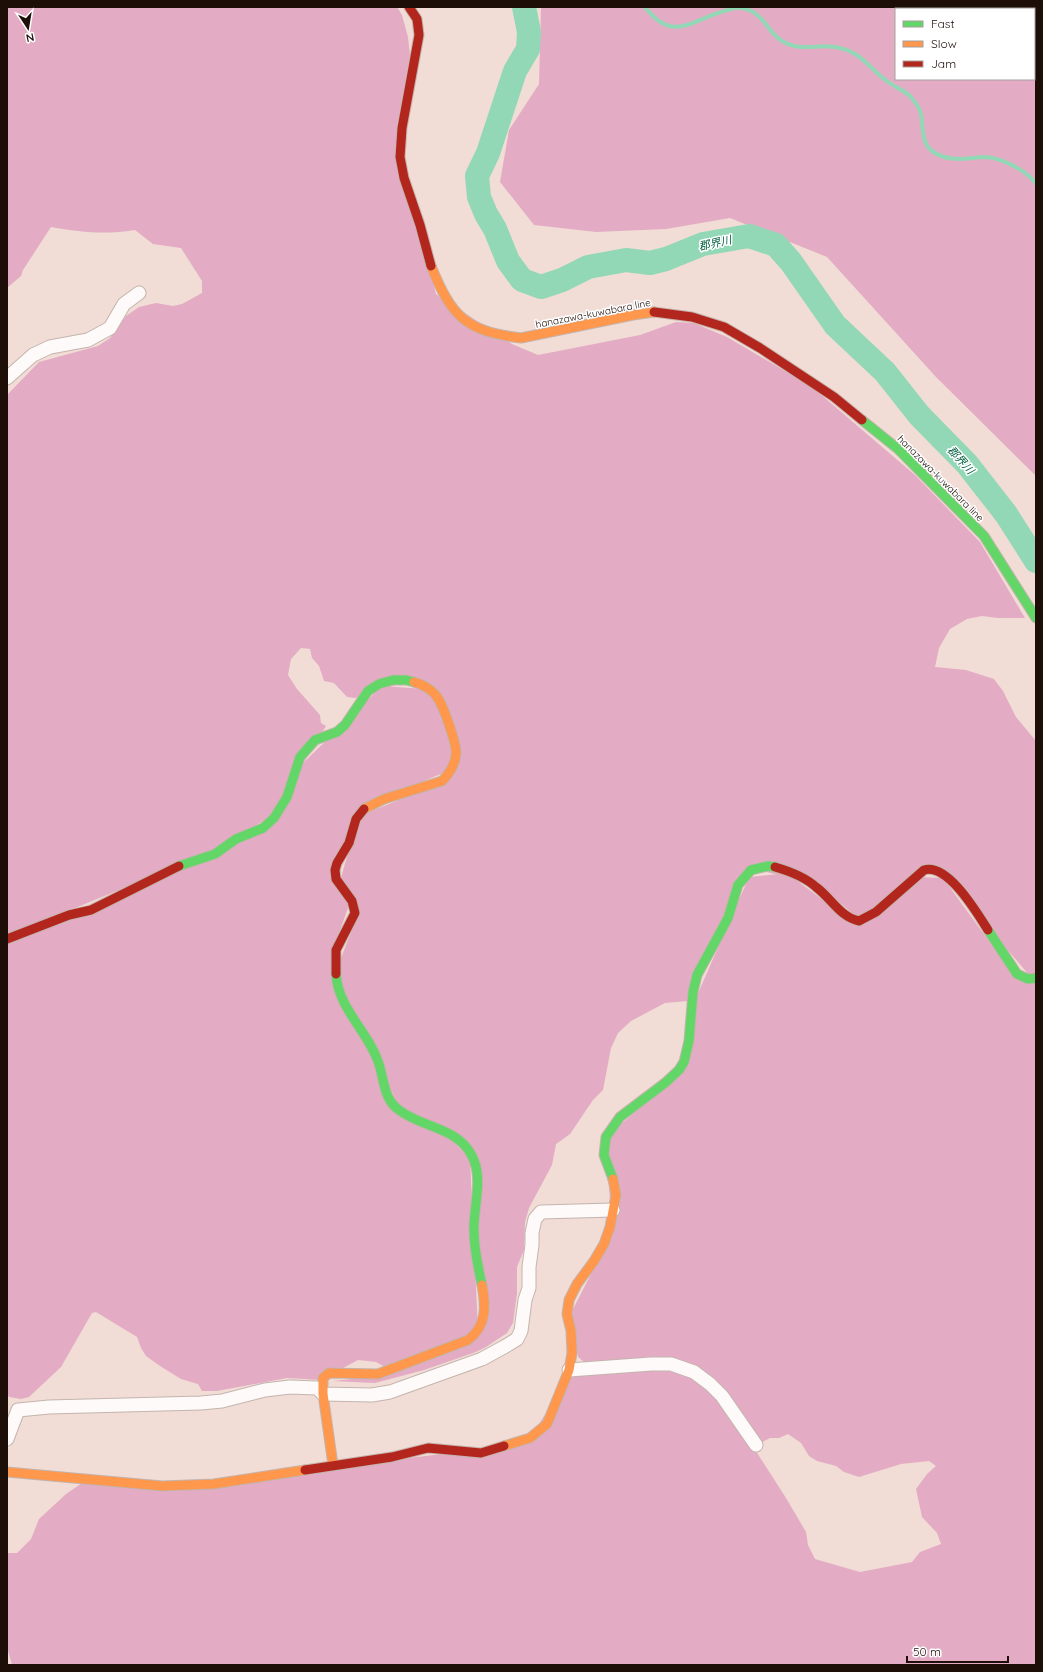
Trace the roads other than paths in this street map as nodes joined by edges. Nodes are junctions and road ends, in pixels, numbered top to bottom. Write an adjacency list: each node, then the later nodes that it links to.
1 (409, 7): 4 (street, hanazawa-kuwabara line)
2 (139, 294): 3 (street)
3 (7, 378)
4 (1036, 618)
5 (7, 939): 9 (street)
6 (1036, 978): 7 (street)
7 (613, 1210): 8 (street); 9 (street)
8 (569, 1370): 11 (street); 12 (street)
9 (323, 1394): 10 (street); 12 (street)
10 (7, 1439)
11 (756, 1445)
12 (333, 1465): 13 (street)
13 (7, 1472)

